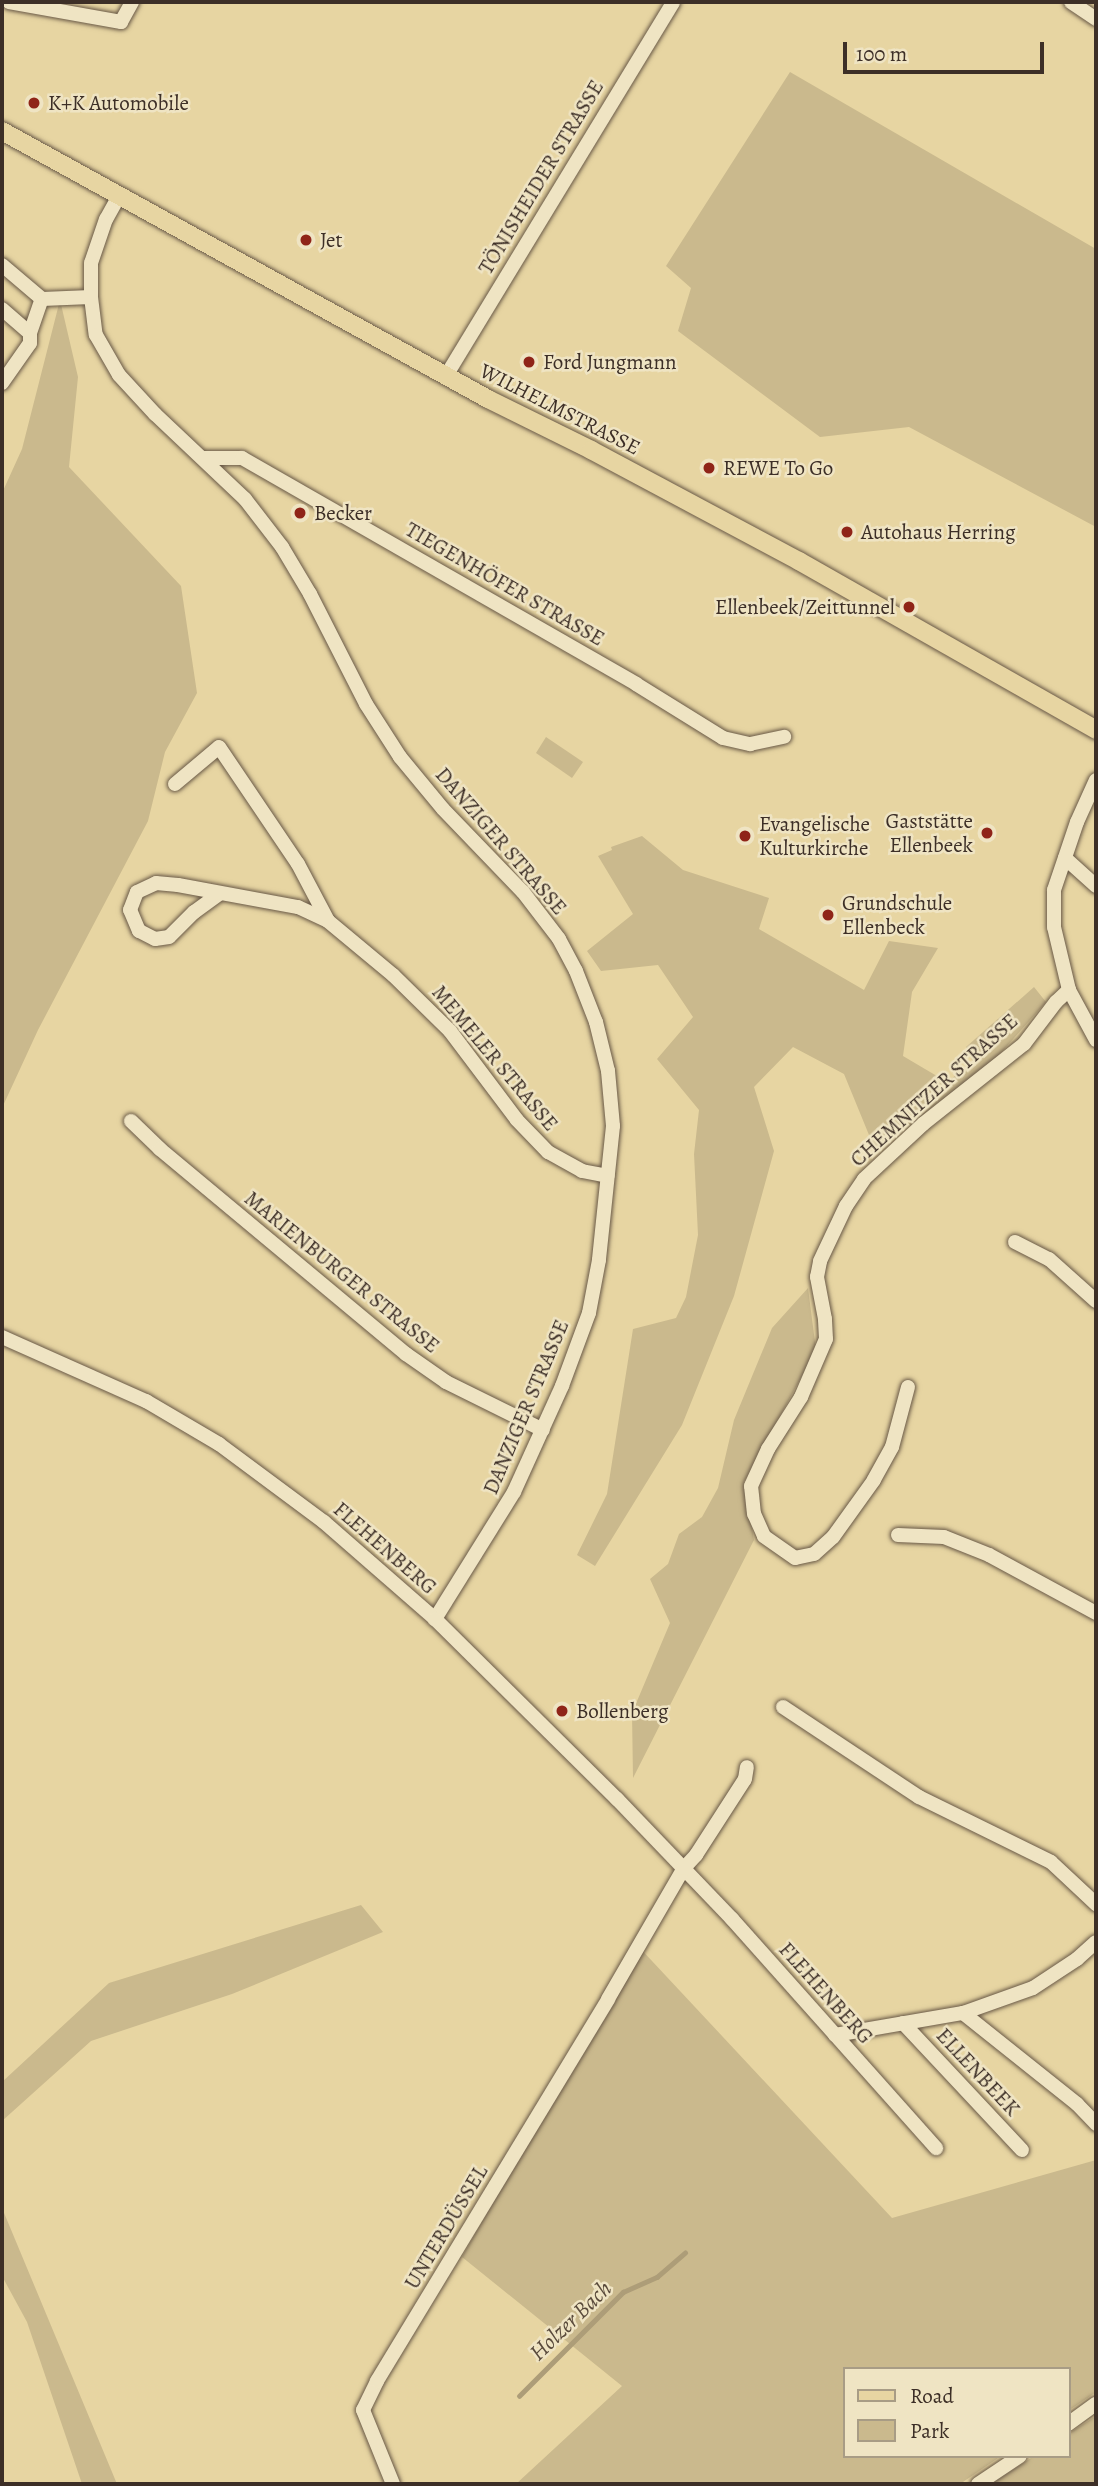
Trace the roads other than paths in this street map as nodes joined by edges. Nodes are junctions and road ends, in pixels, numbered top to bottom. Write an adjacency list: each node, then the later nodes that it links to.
1 (9, 2): 2 (street)
2 (132, 2)
3 (673, 2): 13 (street, TÖNISHEIDER STRASSE)
4 (1071, 2): 5 (street)
5 (1096, 19)
6 (2, 131): 7 (main road, WILHELMSTRASSE)
7 (119, 196): 9 (street, DANZIGER STRASSE); 13 (main road, WILHELMSTRASSE)
8 (2, 265): 10 (street)
9 (90, 297): 10 (street); 15 (street, DANZIGER STRASSE)
10 (41, 299): 12 (street)
11 (2, 309): 12 (street)
12 (30, 333): 14 (street)
13 (446, 376): 16 (main road, WILHELMSTRASSE)
14 (2, 383)
15 (204, 458): 17 (street, TIEGENHÖFER STRASSE); 27 (street, DANZIGER STRASSE)
16 (1096, 730)
17 (784, 737)
18 (1096, 780): 20 (street)
19 (175, 784): 23 (street, MEMELER STRASSE)
20 (1065, 858): 21 (street); 24 (street)
21 (1096, 886)
22 (219, 894): 22 (street, MEMELER STRASSE); 23 (street, MEMELER STRASSE)
23 (328, 921): 27 (street, MEMELER STRASSE)
24 (1069, 990): 25 (street); 31 (street, CHEMNITZER STRASSE)
25 (1096, 1040)
26 (131, 1121): 32 (street, MARIENBURGER STRASSE)
27 (608, 1176): 32 (street, DANZIGER STRASSE)
28 (1015, 1242): 29 (street)
29 (1096, 1301)
30 (2, 1337): 35 (street, FLEHENBERG)
31 (908, 1387)
32 (543, 1430): 35 (street, DANZIGER STRASSE)
33 (898, 1535): 34 (street)
34 (1096, 1613)
35 (435, 1619): 38 (street, FLEHENBERG)
36 (783, 1707): 39 (street)
37 (747, 1767): 38 (street)
38 (684, 1868): 43 (street, FLEHENBERG); 50 (street, UNTERDÜSSEL)
39 (1096, 1904)
40 (1096, 1942): 41 (street, ELLENBEEK)
41 (963, 2013): 42 (street, ELLENBEEK); 44 (street, ELLENBEEK)
42 (903, 2023): 43 (street, ELLENBEEK); 46 (street, ELLENBEEK)
43 (835, 2035): 45 (street, FLEHENBERG)
44 (1096, 2124)
45 (936, 2148)
46 (1022, 2150)
47 (1096, 2404): 48 (street)
48 (1070, 2423)
49 (1017, 2458): 51 (street)
50 (393, 2484)
51 (978, 2484)

